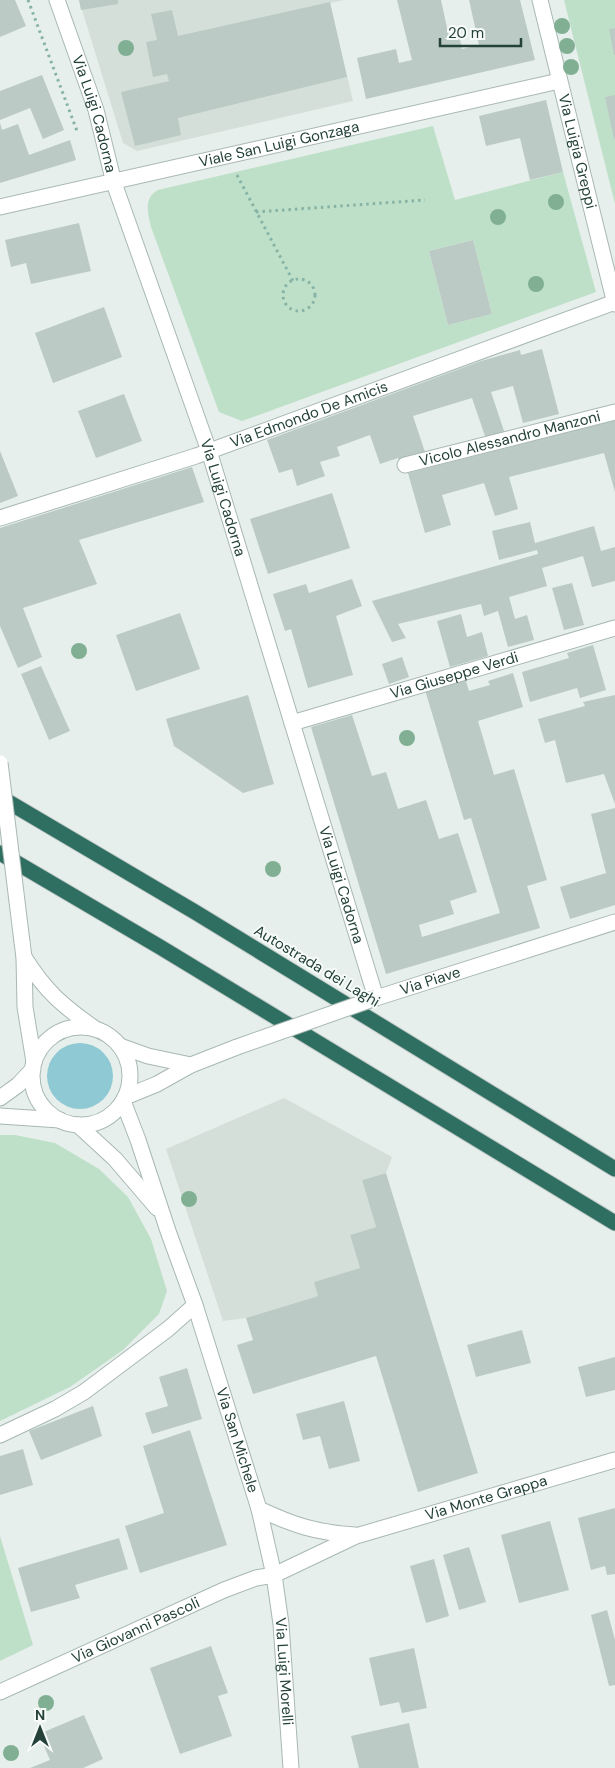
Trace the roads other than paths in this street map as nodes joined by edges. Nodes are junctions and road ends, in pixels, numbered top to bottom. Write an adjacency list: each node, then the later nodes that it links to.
1 (57, 0): 4 (street, Via Luigi Cadorna)
2 (540, 0): 3 (street, Via Luigia Greppi)
3 (559, 81): 4 (street, Viale San Luigi Gonzaga); 6 (street, Via Luigia Greppi)
4 (114, 182): 5 (street, Viale San Luigi Gonzaga); 8 (street, Via Luigi Cadorna)
5 (0, 207)
6 (615, 303): 8 (street, Via Edmondo De Amicis)
7 (615, 412): 9 (street, Vicolo Alessandro Manzoni)
8 (209, 451): 10 (street, Via Edmondo De Amicis); 12 (street, Via Luigi Cadorna)
9 (405, 465)
10 (0, 518)
11 (615, 628): 12 (street, Via Giuseppe Verdi)
12 (292, 723): 18 (street, Via Luigi Cadorna)
13 (0, 763): 17 (street, Via Piave, bridge)
14 (0, 797): 28 (highway, Autostrada dei Laghi)
15 (0, 853): 30 (highway)
16 (615, 922): 18 (street, Via Piave)
17 (23, 950): 19 (street); 22 (street, Via Piave)
18 (376, 998): 21 (street, Via Piave, bridge)
19 (96, 1030): 20 (street); 22 (street)
20 (120, 1046): 21 (street); 24 (street)
21 (191, 1065): 24 (street, Via Piave)
22 (33, 1066): 23 (street); 26 (street, Via Piave)
23 (0, 1098)
24 (124, 1099): 27 (street, Via Piave); 29 (street, Via San Michele)
25 (0, 1116): 26 (street, Via Piave)
26 (60, 1120): 27 (street, Via Piave)
27 (78, 1125): 29 (street, Via San Michele)
28 (615, 1168)
29 (163, 1214): 31 (street, Via San Michele)
30 (615, 1223)
31 (195, 1305): 32 (street); 34 (street, Via San Michele)
32 (0, 1435)
33 (615, 1460): 35 (street, Via Monte Grappa)
34 (260, 1509): 35 (street, Via Monte Grappa); 36 (street, Via San Michele)
35 (356, 1536): 36 (street, Via Monte Grappa)
36 (274, 1575): 37 (street, Via Giovanni Pascoli); 38 (street, Via Luigi Morelli)
37 (0, 1692)
38 (290, 1768)

